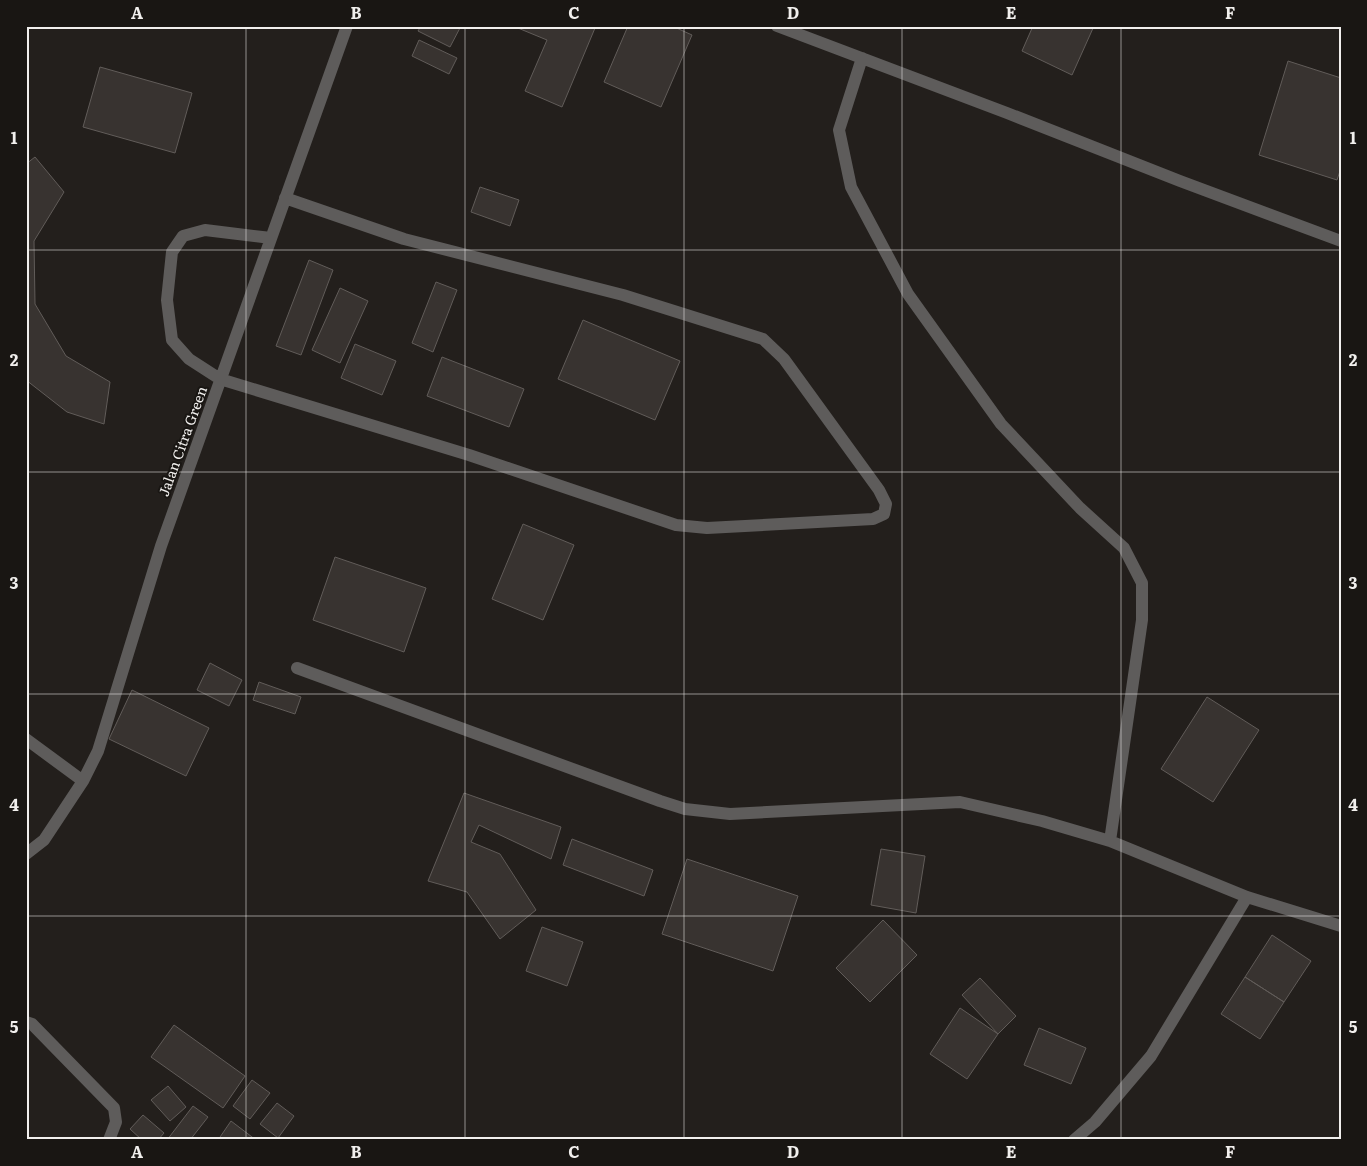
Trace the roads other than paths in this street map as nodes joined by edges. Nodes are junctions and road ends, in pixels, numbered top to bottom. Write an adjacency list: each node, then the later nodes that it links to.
1 (347, 26): 4 (street, Jalan Citra Green)
2 (777, 26): 3 (street)
3 (862, 58): 6 (street); 11 (street)
4 (285, 198): 5 (street, Jalan Citra Green); 7 (street)
5 (271, 238): 7 (street, Jalan Citra Green); 7 (street)
6 (1341, 241)
7 (220, 379): 10 (street, Jalan Citra Green)
8 (297, 668): 11 (street)
9 (26, 740): 10 (street)
10 (83, 781): 12 (street, Jalan Citra Green)
11 (1110, 841): 13 (street)
12 (26, 854)
13 (1247, 897): 14 (street); 17 (street)
14 (1341, 926)
15 (26, 1022): 16 (street)
16 (108, 1140)
17 (1074, 1140)

